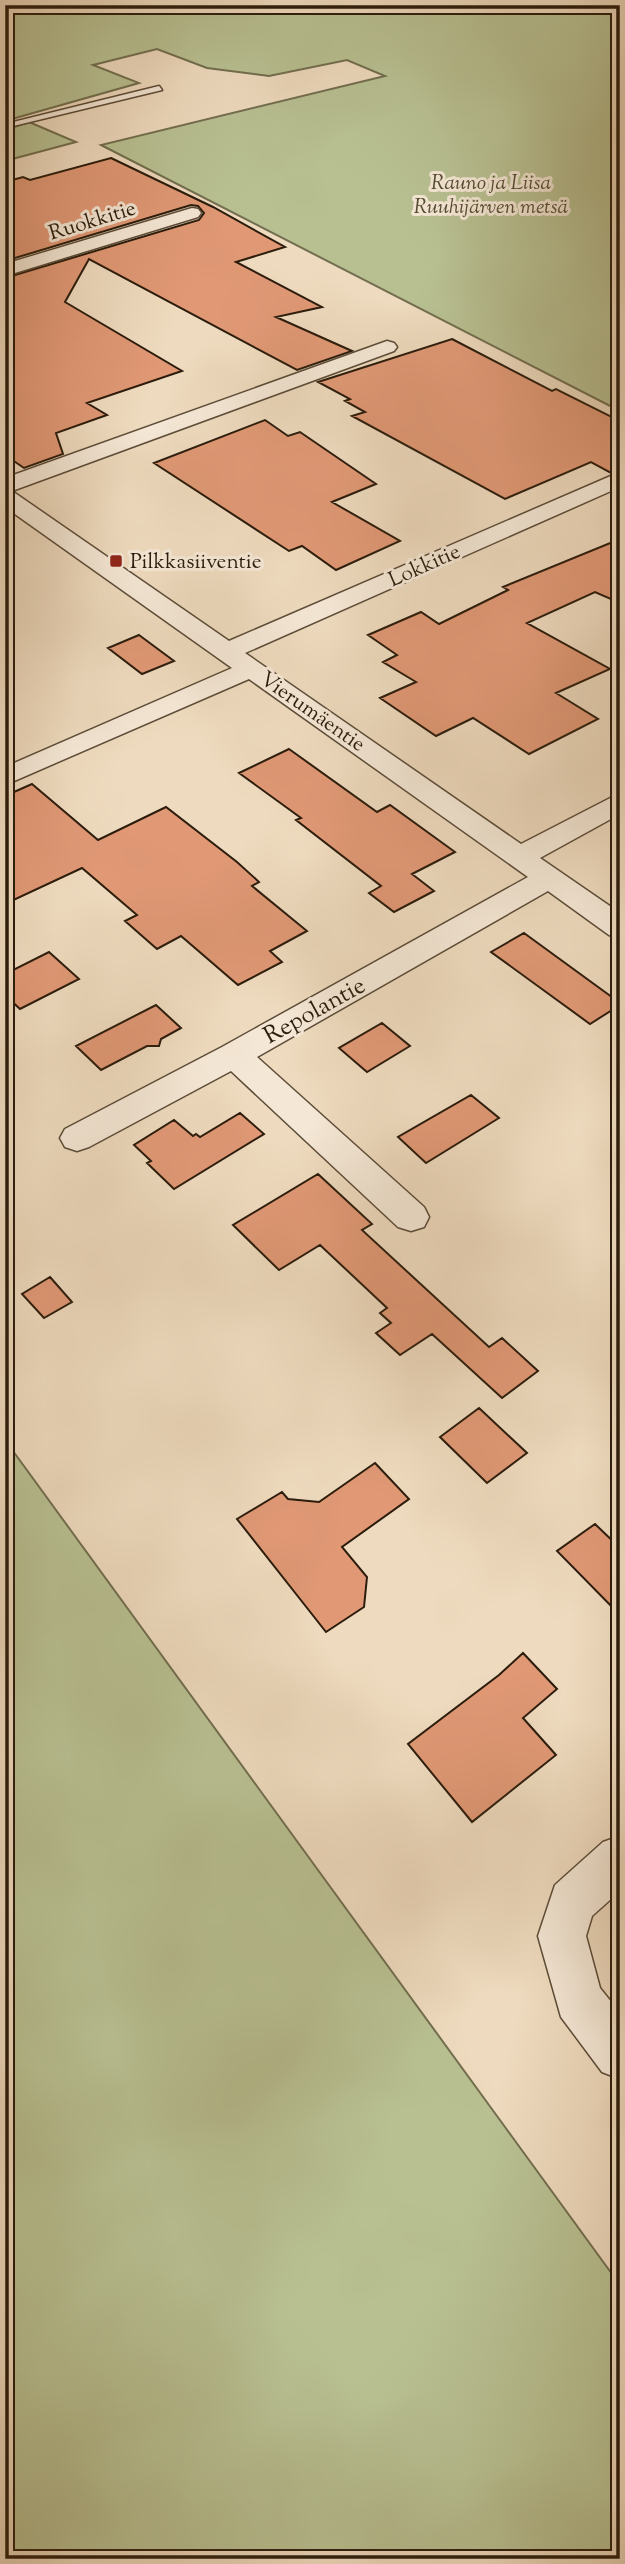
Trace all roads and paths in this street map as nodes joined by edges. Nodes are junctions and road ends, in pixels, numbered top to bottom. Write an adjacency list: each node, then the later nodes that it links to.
1 (159, 88): 2 (lane)
2 (5, 126)
3 (192, 212): 4 (street, Ruokkitie)
4 (10, 265)
5 (387, 347): 7 (street)
6 (620, 479): 9 (street, Lokkitie)
7 (5, 486)
8 (5, 496): 9 (street, Vierumäentie)
9 (228, 652): 10 (street, Vierumäentie)
10 (253, 668): 11 (street); 13 (street, Vierumäentie)
11 (5, 777)
12 (620, 803): 13 (street)
13 (520, 857): 14 (street, Vierumäentie)
14 (549, 878): 15 (street, Vierumäentie); 16 (street, Repolantie)
15 (620, 928)
16 (234, 1055): 17 (street, Repolantie); 18 (street)
17 (77, 1138)
18 (411, 1217)
19 (620, 1859): 20 (street)
20 (620, 2054)

